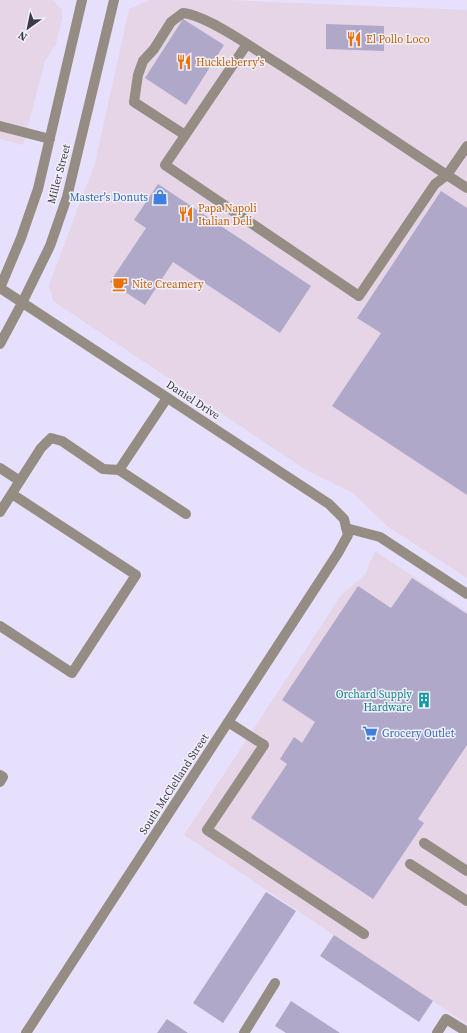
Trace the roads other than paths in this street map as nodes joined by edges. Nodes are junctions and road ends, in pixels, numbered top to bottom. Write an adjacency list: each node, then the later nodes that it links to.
1 (82, 0): 6 (street, Miller Street)
2 (114, 0): 11 (street, Miller Street)
3 (247, 44): 5 (street); 5 (street); 8 (street)
4 (0, 126): 6 (street)
5 (185, 135): 8 (street)
6 (50, 139): 10 (street, Miller Street)
7 (467, 146): 8 (street)
8 (447, 175): 9 (street)
9 (467, 188)
10 (0, 288): 11 (street, Daniel Drive)
11 (22, 303): 12 (street, Miller Street); 13 (street, Daniel Drive)
12 (0, 344)
13 (167, 398): 15 (street); 20 (street, Daniel Drive)
14 (0, 468): 16 (street)
15 (119, 470): 16 (street); 19 (street)
16 (20, 481): 17 (street)
17 (12, 494): 18 (street); 22 (street)
18 (0, 512)
19 (186, 514)
20 (346, 528): 21 (street); 23 (street, South McClelland Street)
21 (467, 594)
22 (0, 626)
23 (228, 722): 30 (street); 33 (street, South McClelland Street)
24 (0, 775): 25 (street)
25 (0, 782)
26 (424, 843): 28 (street)
27 (410, 864): 29 (street)
28 (467, 870)
29 (467, 901)
30 (364, 934)
31 (275, 983): 34 (street)
32 (467, 1032): 35 (street)
33 (26, 1033)
34 (244, 1033)
35 (437, 1033)

